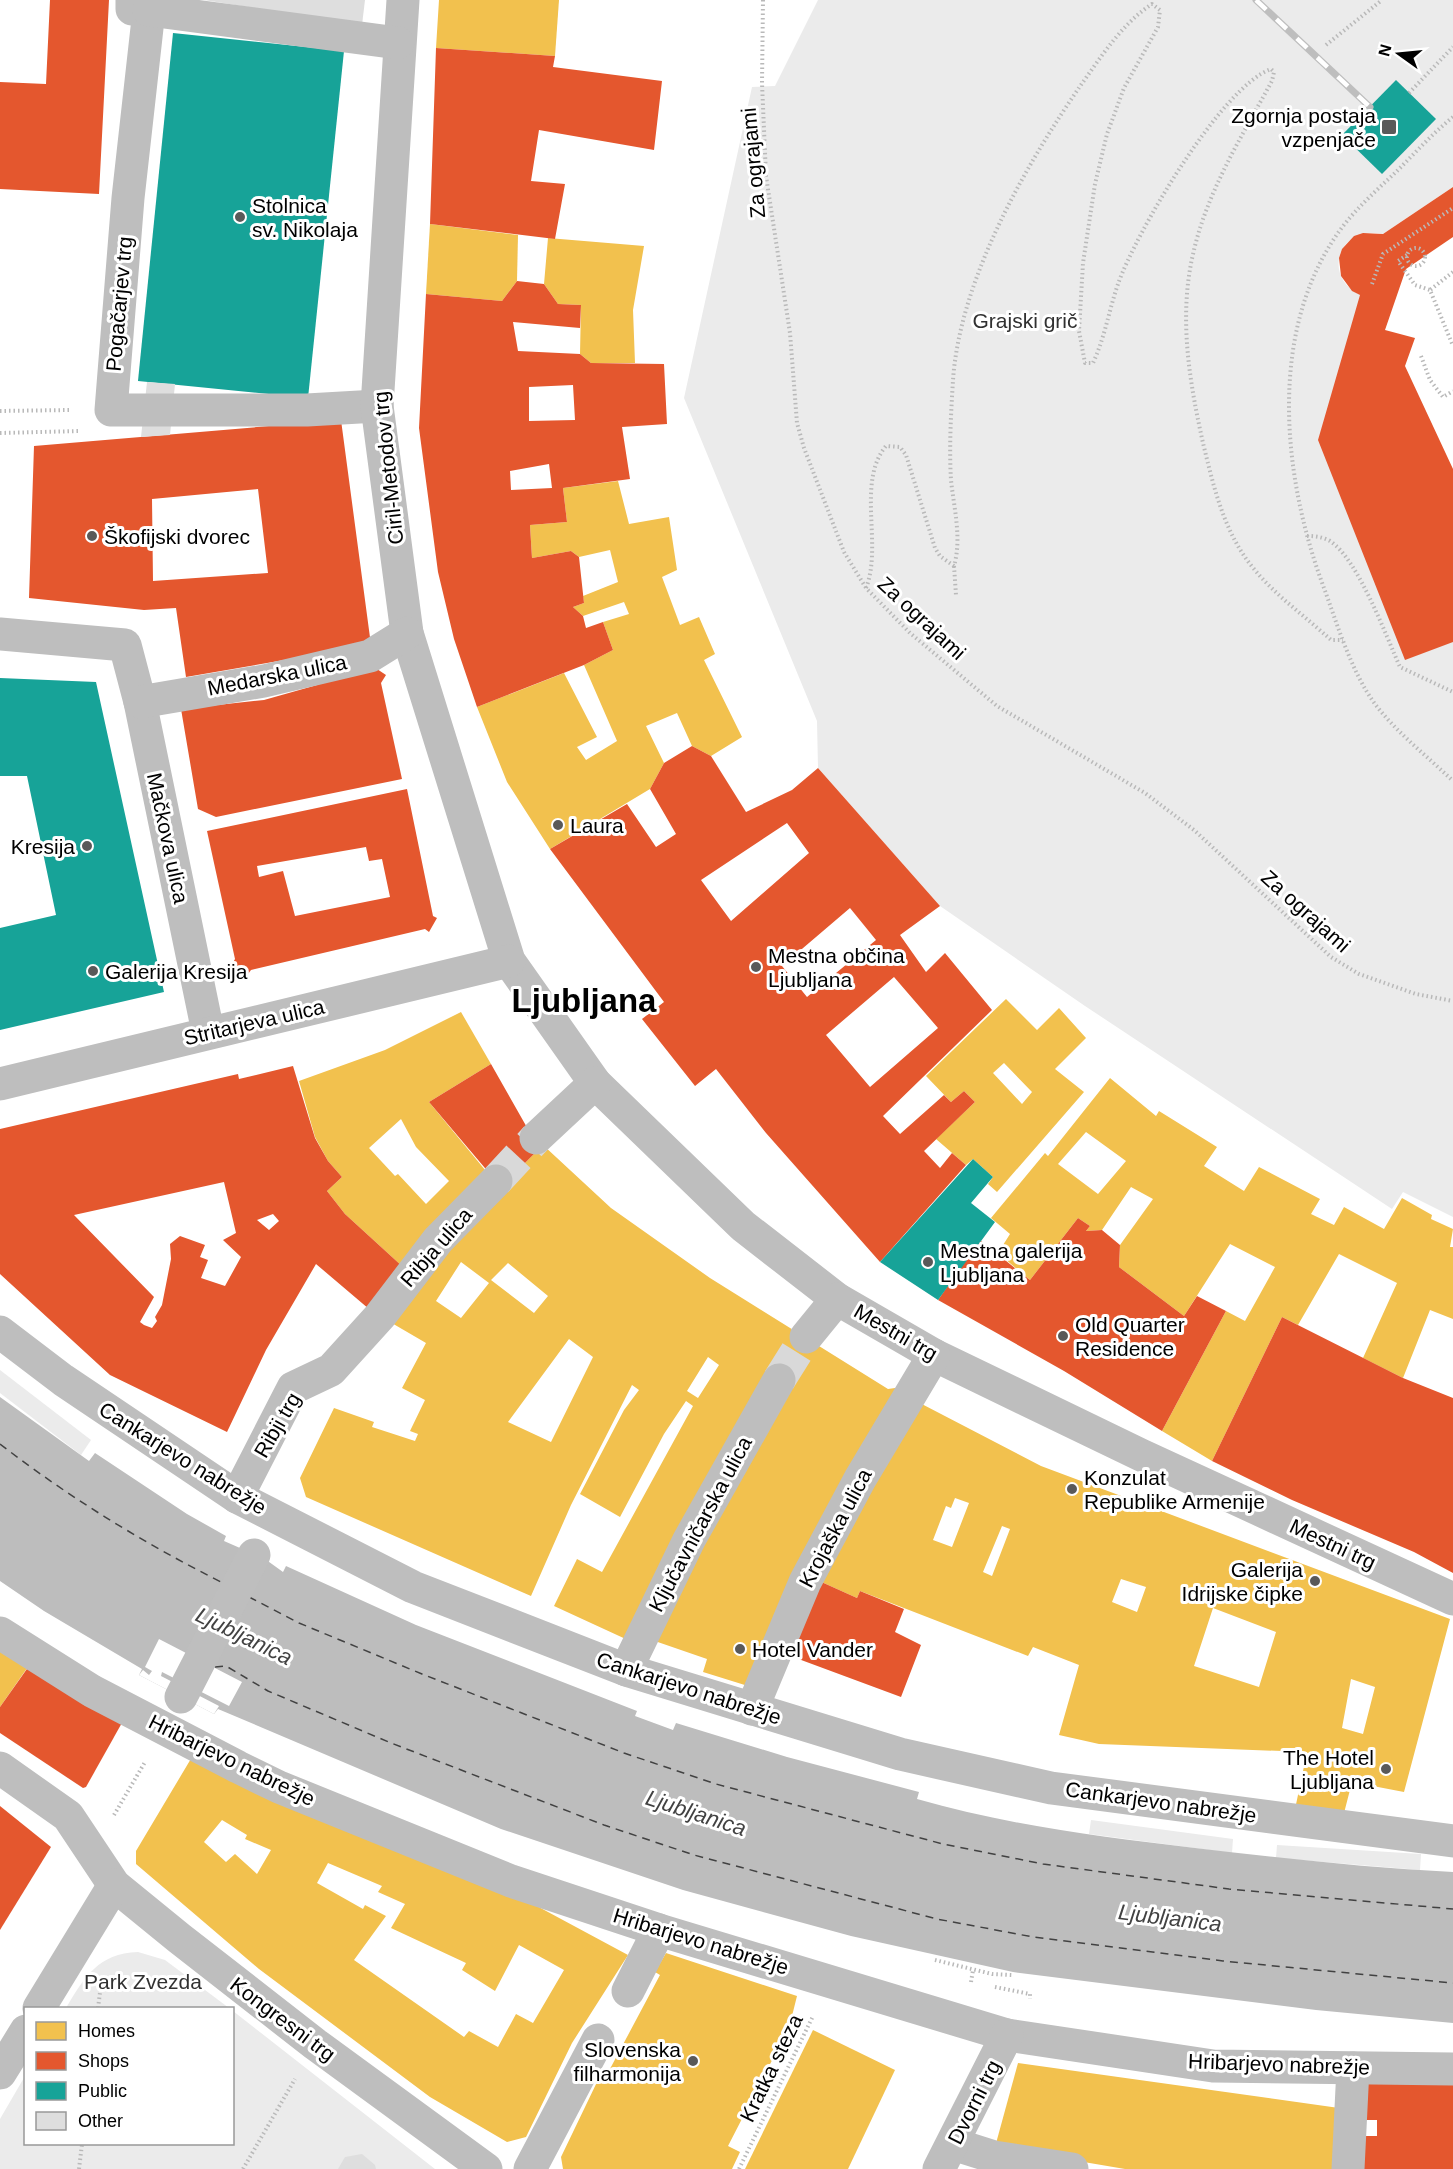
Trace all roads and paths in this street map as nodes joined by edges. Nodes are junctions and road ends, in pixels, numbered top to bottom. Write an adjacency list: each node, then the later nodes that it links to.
1 (403, 0): 5 (street, Ciril-Metodov trg)
2 (763, 0): 27 (path, Za ograjami)
3 (1382, 0): 6 (path)
4 (141, 5): 5 (street); 22 (street, Pogačarjev trg)
5 (398, 43): 20 (street, Ciril-Metodov trg)
6 (1326, 45)
7 (1453, 46): 8 (path)
8 (1409, 93)
9 (1453, 117): 25 (path)
10 (1453, 208): 11 (path)
11 (1404, 240): 12 (path); 15 (path)
12 (1410, 250): 13 (path); 13 (path)
13 (1407, 255): 16 (path)
14 (1453, 272): 16 (path)
15 (1371, 284)
16 (1430, 290): 17 (path)
17 (1453, 346)
18 (1420, 356): 19 (path)
19 (1453, 391)
20 (377, 406): 22 (street); 29 (street, Ciril-Metodov trg)
21 (43, 410): 23 (path)
22 (111, 410): 24 (path)
23 (0, 411)
24 (0, 433)
25 (1307, 536): 31 (path); 32 (path)
26 (954, 566): 27 (path); 28 (path); 31 (path)
27 (866, 588): 37 (path, Za ograjami)
28 (956, 595)
29 (407, 633): 33 (street, Medarska ulica); 35 (street, Ciril-Metodov trg)
30 (0, 634): 33 (street, Mačkova ulica)
31 (1343, 640): 34 (path)
32 (1453, 692)
33 (140, 702): 38 (street, Mačkova ulica)
34 (1453, 781)
35 (488, 888): 36 (street, Mestni trg)
36 (509, 962): 38 (street, Stritarjeva ulica); 39 (street, Mestni trg)
37 (1453, 1001)
38 (208, 1032): 40 (street, Stritarjeva ulica)
39 (595, 1083): 41 (street); 43 (street, Mestni trg)
40 (0, 1084)
41 (536, 1138)
42 (496, 1181): 44 (street, Ribja ulica)
43 (837, 1299): 46 (street); 47 (street, Mestni trg)
44 (380, 1316): 49 (street, Ribji trg)
45 (0, 1332): 49 (street, Cankarjevo nabrežje)
46 (806, 1337)
47 (934, 1355): 51 (street, Mestni trg); 55 (street, Krojaška ulica)
48 (779, 1380): 53 (street, Ključavničarska ulica)
49 (237, 1497): 50 (street, Cankarjevo nabrežje)
50 (274, 1515): 53 (street, Cankarjevo nabrežje); 54 (street, bridge)
51 (1453, 1599)
52 (0, 1633): 61 (street, Hribarjevo nabrežje)
53 (626, 1670): 55 (street, Cankarjevo nabrežje)
54 (180, 1697)
55 (752, 1709): 59 (street, Cankarjevo nabrežje)
56 (147, 1759): 58 (path)
57 (0, 1767): 60 (street, Kongresni trg)
58 (125, 1796)
59 (1453, 1841)
60 (114, 1885): 70 (street); 74 (street, Kongresni trg)
61 (659, 1930): 65 (street, Hribarjevo nabrežje); 68 (street)
62 (934, 1960): 63 (path)
63 (973, 1970): 64 (path); 66 (path)
64 (1012, 1975)
65 (830, 1981): 72 (street, Hribarjevo nabrežje); 84 (path, Kratka steza)
66 (971, 1982)
67 (989, 1986): 69 (path)
68 (628, 1991)
69 (1027, 1994)
70 (40, 2007)
71 (24, 2034): 77 (street)
72 (1007, 2035): 75 (street, Hribarjevo nabrežje); 79 (street, Dvorni trg)
73 (598, 2040): 83 (street)
74 (315, 2044): 81 (path); 82 (street, Kongresni trg)
75 (1353, 2068): 76 (street, Hribarjevo nabrežje); 86 (street)
76 (1453, 2069)
77 (0, 2073)
78 (82, 2145): 80 (path)
79 (946, 2156): 85 (street)
80 (79, 2169)
81 (243, 2169)
82 (486, 2169)
83 (530, 2169)
84 (739, 2169)
85 (1072, 2169)
86 (1348, 2169)

